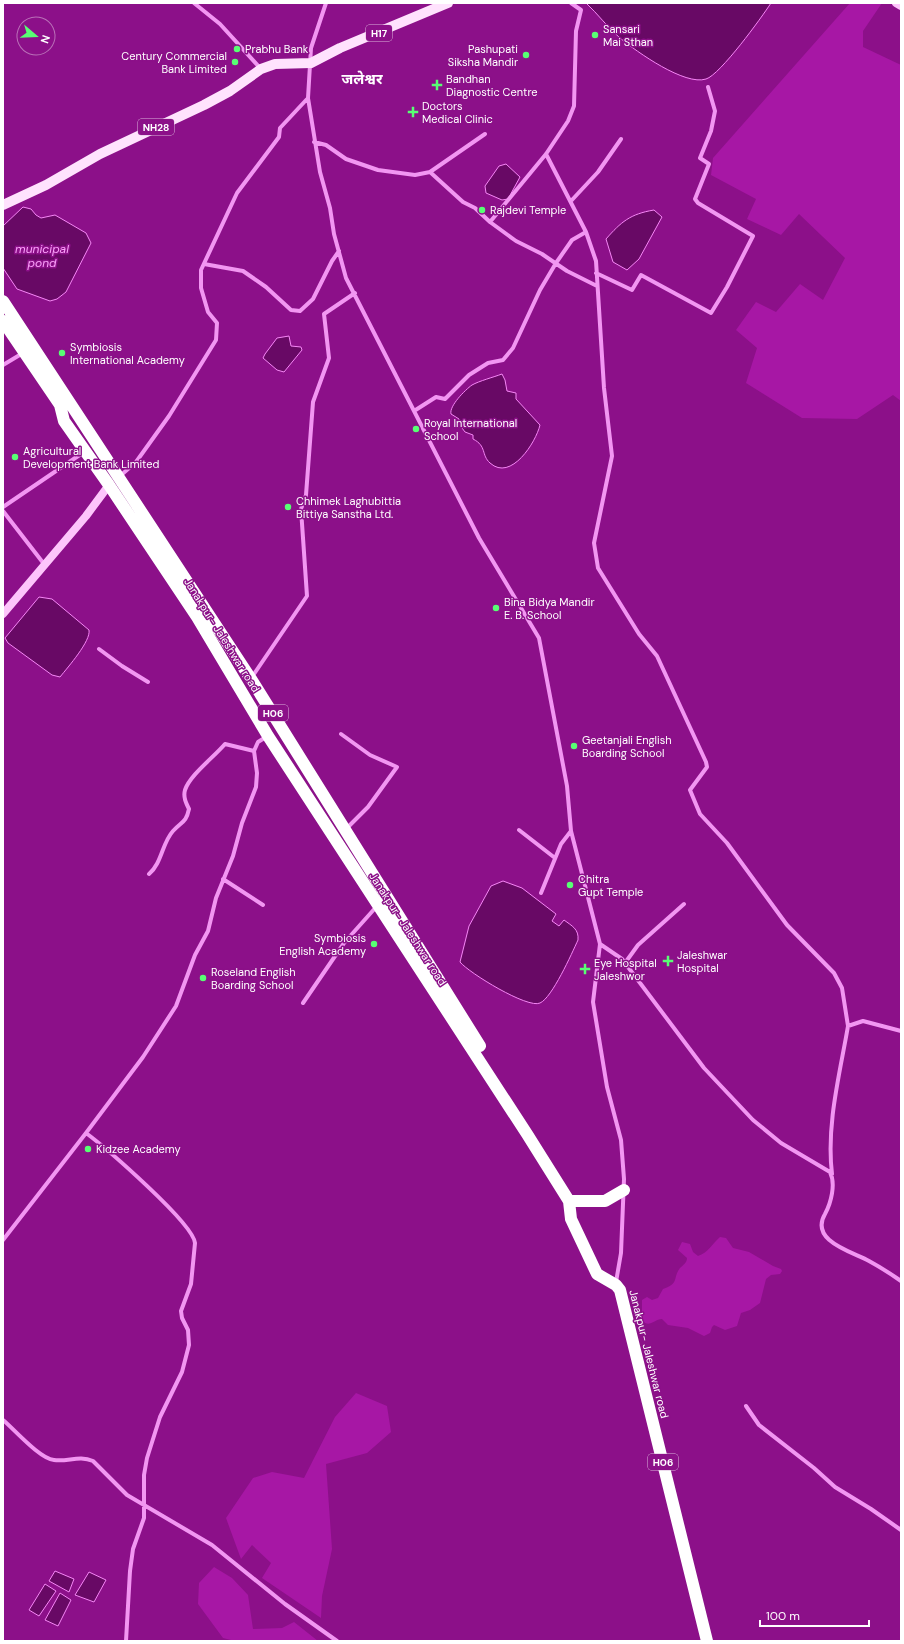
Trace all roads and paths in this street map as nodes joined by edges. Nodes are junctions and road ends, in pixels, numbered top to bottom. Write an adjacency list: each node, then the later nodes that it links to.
1 (194, 3): 8 (street)
2 (326, 3): 7 (street)
3 (448, 3): 7 (main road, H17)
4 (571, 3): 14 (street)
5 (896, 3): 6 (street)
6 (901, 6)
7 (311, 63): 8 (main road, NH28); 10 (street)
8 (261, 69): 17 (main road, NH28)
9 (708, 87): 23 (street)
10 (308, 98): 13 (street); 22 (street)
11 (485, 134): 15 (street)
12 (621, 139): 16 (street)
13 (314, 142): 15 (street); 20 (street)
14 (546, 154): 16 (street); 18 (street)
15 (430, 172): 18 (street)
16 (571, 200): 19 (street)
17 (3, 204)
18 (490, 222): 21 (street)
19 (586, 232): 21 (street); 23 (street)
20 (339, 251): 22 (street); 25 (street)
21 (556, 263): 24 (street); 30 (street)
22 (204, 264): 32 (street)
23 (596, 273): 24 (street)
24 (597, 286): 56 (street)
25 (355, 293): 30 (street); 38 (street)
26 (3, 300): 32 (highway, H06)
27 (3, 321): 28 (highway, Janakpur- Jaleshwar road / H06)
28 (24, 353): 29 (street); 31 (highway, Janakpur- Jaleshwar road / H06)
29 (3, 365)
30 (414, 411): 45 (street)
31 (85, 451): 32 (highway, Janakpur- Jaleshwar road / H06); 33 (street)
32 (114, 481): 35 (street); 38 (highway, H06); 41 (highway, Janakpur- Jaleshwar road / H06)
33 (3, 507)
34 (3, 511): 35 (street)
35 (44, 564): 36 (street)
36 (3, 614)
37 (99, 649): 39 (street)
38 (251, 679): 43 (highway, H06)
39 (148, 682)
40 (342, 734): 43 (street)
41 (268, 736): 42 (street); 52 (highway, Janakpur- Jaleshwar road / H06)
42 (254, 751): 47 (street); 48 (street)
43 (346, 830): 59 (highway, H06)
44 (519, 830): 46 (street)
45 (571, 831): 46 (street); 53 (street)
46 (554, 858): 49 (street)
47 (149, 874)
48 (223, 879): 51 (street); 58 (street)
49 (541, 893)
50 (684, 904): 54 (street)
51 (263, 905)
52 (377, 906): 55 (street); 59 (highway, Janakpur- Jaleshwar road / H06)
53 (600, 944): 54 (street); 61 (street)
54 (625, 963): 60 (street)
55 (302, 1004)
56 (848, 1026): 57 (street); 60 (street)
57 (901, 1031)
58 (86, 1133): 63 (street); 68 (street)
59 (527, 1134): 62 (highway, Janakpur- Jaleshwar road / H06)
60 (833, 1178): 64 (street)
61 (624, 1190): 62 (highway); 65 (street)
62 (569, 1201): 65 (highway, Janakpur- Jaleshwar road / H06)
63 (3, 1240)
64 (901, 1281)
65 (616, 1285): 70 (highway, Janakpur- Jaleshwar road / H06)
66 (746, 1406): 69 (street)
67 (3, 1420): 68 (street)
68 (145, 1506): 71 (street); 72 (street)
69 (901, 1530)
70 (691, 1574): 73 (highway, Janakpur- Jaleshwar road / H06); 73 (highway, Janakpur- Jaleshwar road / H06)
71 (126, 1641)
72 (338, 1641)
73 (708, 1641)

